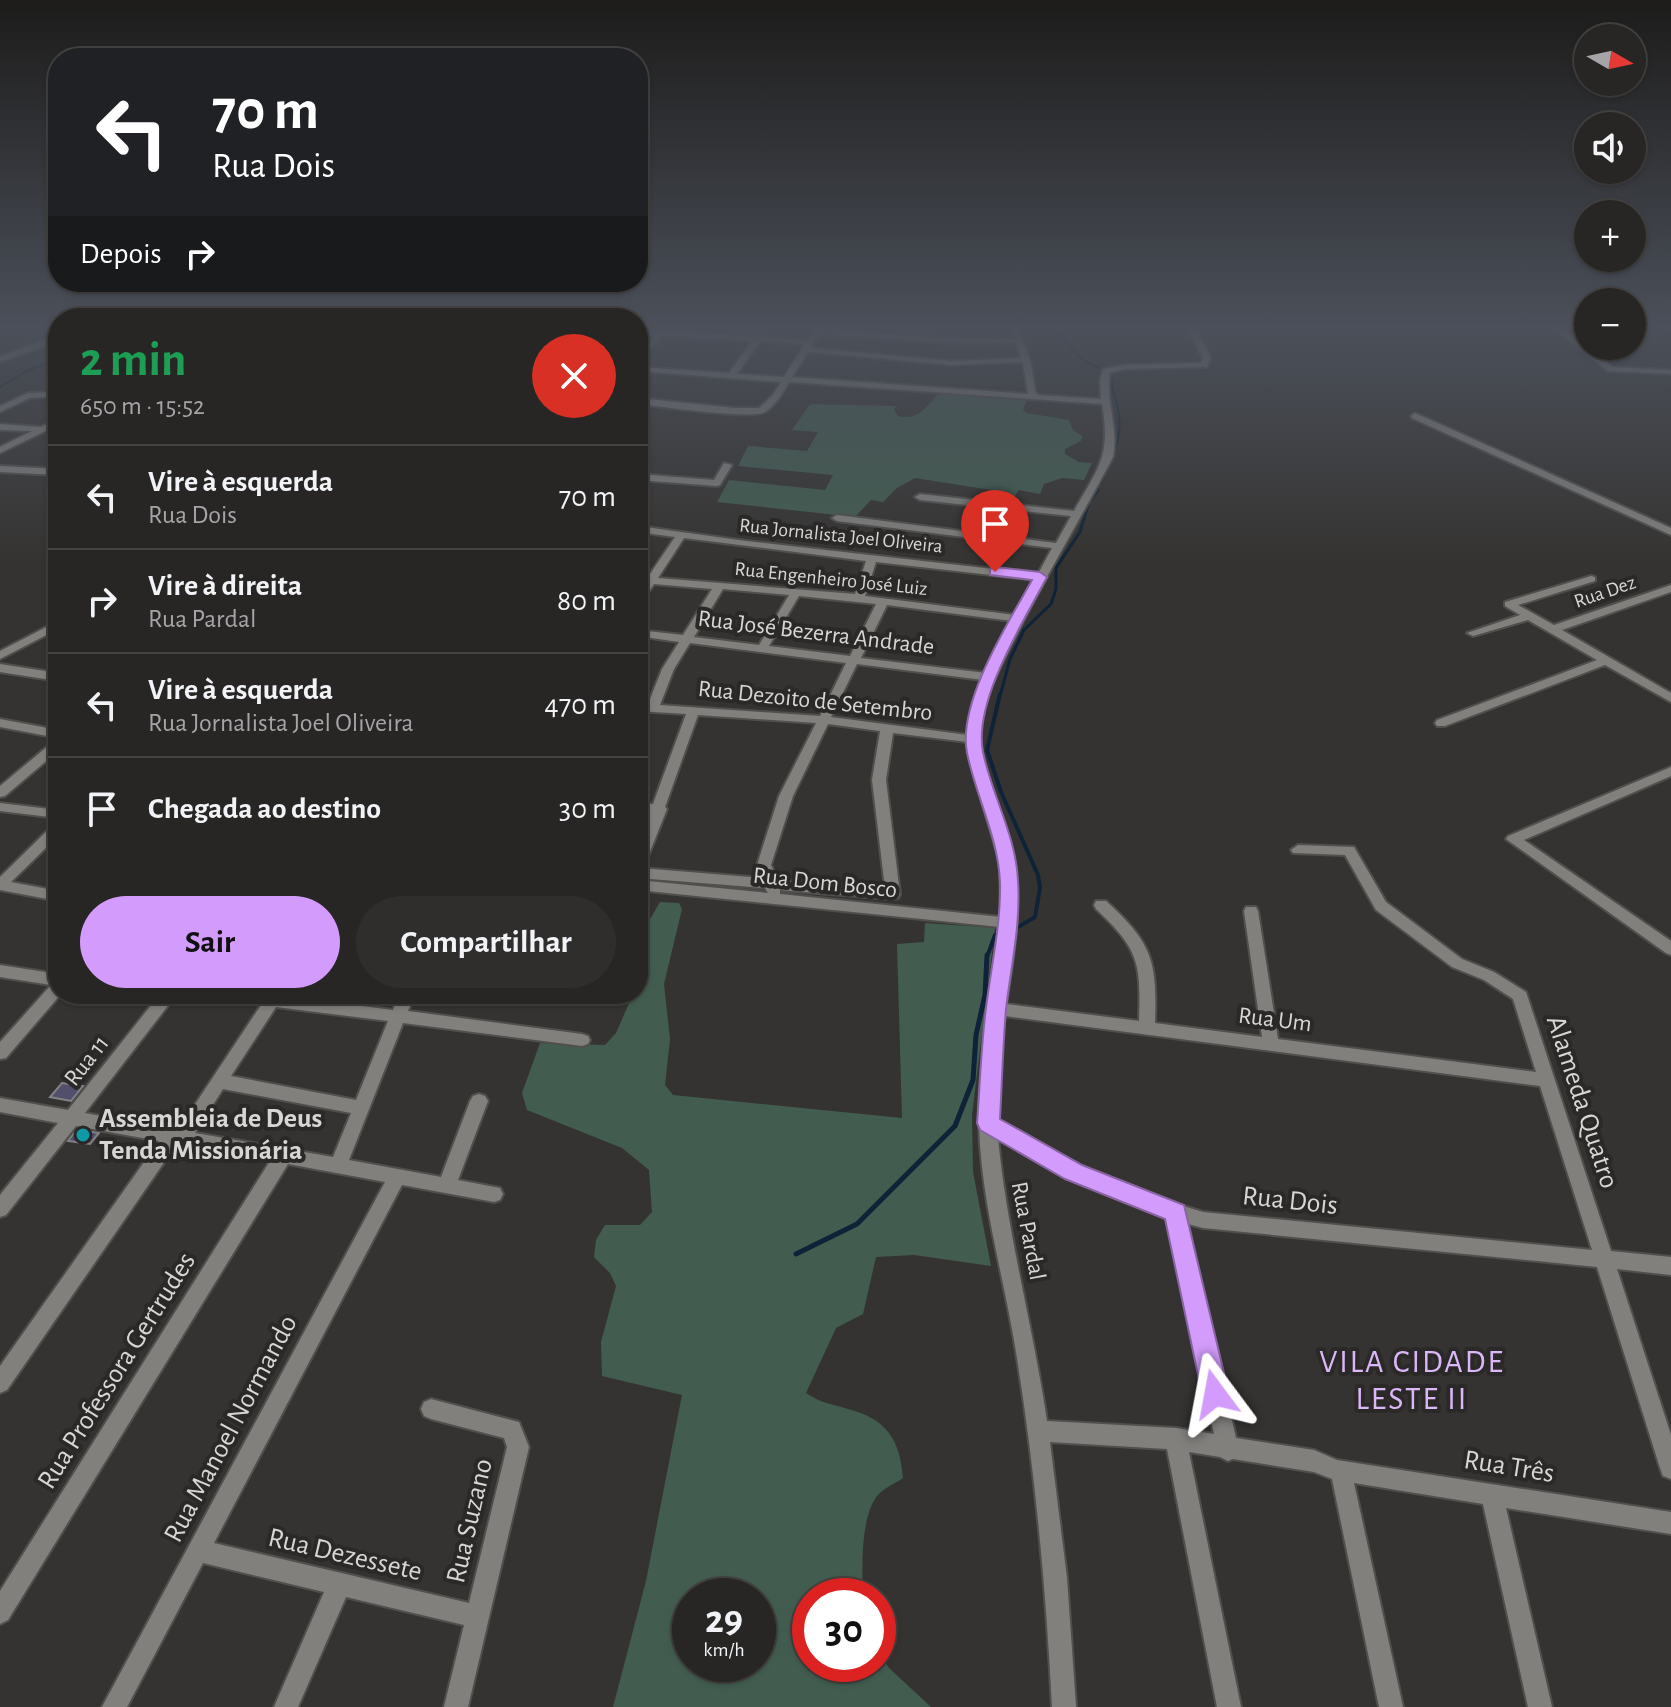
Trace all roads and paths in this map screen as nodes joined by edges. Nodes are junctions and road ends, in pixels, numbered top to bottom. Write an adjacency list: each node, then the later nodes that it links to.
1 (683, 406): 2 (street)
2 (769, 406)
3 (1108, 406): 15 (street, Rua Pardal)
4 (1415, 416): 18 (street)
5 (0, 427): 7 (street)
6 (48, 427): 7 (street)
7 (42, 430): 8 (street); 9 (street)
8 (48, 430)
9 (0, 450)
10 (727, 465): 13 (street)
11 (0, 469): 12 (street)
12 (48, 471)
13 (648, 478)
14 (920, 497): 15 (street)
15 (1077, 514): 20 (street, Rua Pardal)
16 (837, 518): 20 (street)
17 (648, 530): 19 (street, Rua Jornalista Joel Oliveira)
18 (1671, 532)
19 (681, 535): 21 (street, Rua Jornalista Joel Oliveira); 22 (street)
20 (1059, 546): 23 (street, Rua Pardal)
21 (872, 559): 23 (street, Rua Jornalista Joel Oliveira); 29 (street)
22 (648, 575)
23 (1040, 577): 32 (street, Rua Pardal)
24 (1591, 579): 31 (street)
25 (648, 580): 26 (street, Rua Engenheiro José Luiz)
26 (720, 585): 28 (street, Rua Engenheiro José Luiz); 37 (street)
27 (1671, 588): 34 (street, Rua Dez)
28 (796, 592): 29 (street, Rua Engenheiro José Luiz); 38 (street)
29 (859, 598): 30 (street, Rua Engenheiro José Luiz)
30 (883, 601): 32 (street, Rua Engenheiro José Luiz); 40 (street)
31 (1529, 616): 34 (street); 35 (street)
32 (1019, 619): 44 (street, Rua Pardal)
33 (48, 630): 39 (street)
34 (1551, 630): 41 (street)
35 (1473, 633)
36 (648, 634): 37 (street, Rua José Bezerra Andrade)
37 (687, 639): 38 (street, Rua José Bezerra Andrade); 47 (street)
38 (762, 649): 40 (street, Rua José Bezerra Andrade)
39 (0, 656)
40 (854, 661): 44 (street, Rua José Bezerra Andrade); 49 (street)
41 (1605, 661): 45 (street); 51 (street)
42 (0, 668): 43 (street)
43 (48, 675)
44 (988, 677): 54 (street, Rua Pardal)
45 (1671, 698)
46 (648, 707): 47 (street, Rua Dezoito de Setembro)
47 (653, 707): 48 (street, Rua Dezoito de Setembro)
48 (694, 710): 49 (street, Rua Dezoito de Setembro); 60 (street)
49 (823, 720): 52 (street, Rua Dezoito de Setembro); 68 (street)
50 (0, 723): 53 (street)
51 (1441, 723)
52 (887, 729): 54 (street, Rua Dezoito de Setembro); 68 (street)
53 (48, 732)
54 (973, 739): 72 (street, Rua Pardal)
55 (48, 752): 57 (street)
56 (1671, 771): 73 (street)
57 (0, 793)
58 (0, 807): 61 (street)
59 (648, 808): 60 (street)
60 (660, 809): 63 (street)
61 (48, 813)
62 (48, 838): 66 (street)
63 (648, 839)
64 (1298, 850): 87 (street, Alameda Quatro)
65 (648, 874): 68 (street)
66 (0, 885): 69 (street)
67 (648, 886): 68 (street, Rua Dom Bosco)
68 (774, 893): 72 (street, Rua Dom Bosco)
69 (48, 894)
70 (1101, 905): 83 (street)
71 (1251, 911): 85 (street)
72 (1008, 923): 81 (street, Rua Pardal)
73 (1671, 949)
74 (0, 971): 75 (street)
75 (48, 978)
76 (48, 998): 86 (street)
77 (161, 1004): 92 (street, Rua 11)
78 (270, 1004): 88 (street)
79 (321, 1004): 82 (street)
80 (403, 1004): 82 (street)
81 (996, 1009): 83 (street, Rua Um); 93 (street, Rua Pardal)
82 (397, 1017): 84 (street); 91 (street)
83 (1147, 1028): 85 (street, Rua Um)
84 (582, 1040)
85 (1271, 1044): 87 (street, Rua Um)
86 (0, 1053)
87 (1548, 1080): 102 (street, Alameda Quatro)
88 (219, 1081): 91 (street); 94 (street)
89 (479, 1101): 98 (street)
90 (0, 1105): 92 (street)
91 (361, 1108): 96 (street)
92 (72, 1119): 94 (street); 100 (street, Rua 11)
93 (988, 1123): 101 (street, Rua Dois); 106 (street, Rua Pardal)
94 (177, 1138): 95 (street); 104 (street)
95 (282, 1158): 96 (street); 115 (street, Rua Professora Gertrudes)
96 (338, 1166): 97 (street)
97 (397, 1177): 98 (street); 113 (street, Rua Manoel Normando)
98 (446, 1186): 99 (street)
99 (494, 1194)
100 (0, 1209)
101 (1176, 1212): 102 (street, Rua Dois); 108 (street)
102 (1607, 1261): 103 (street, Rua Dois); 109 (street, Alameda Quatro)
103 (1671, 1266)
104 (0, 1383)
105 (431, 1409): 116 (street, Rua Suzano)
106 (1036, 1431): 107 (street, Rua Três); 120 (street, Rua Pardal)
107 (1176, 1439): 108 (street, Rua Três); 121 (street)
108 (1228, 1450): 110 (street, Rua Três)
109 (1671, 1468)
110 (1338, 1470): 111 (street, Rua Três); 122 (street)
111 (1492, 1494): 112 (street, Rua Três); 123 (street)
112 (1671, 1523)
113 (197, 1550): 114 (street, Rua Dezessete); 117 (street, Rua Manoel Normando)
114 (339, 1585): 116 (street, Rua Dezessete); 118 (street)
115 (0, 1612)
116 (479, 1617): 119 (street, Rua Suzano)
117 (114, 1707)
118 (286, 1707)
119 (456, 1707)
120 (1064, 1707)
121 (1229, 1707)
122 (1391, 1707)
123 (1540, 1707)

